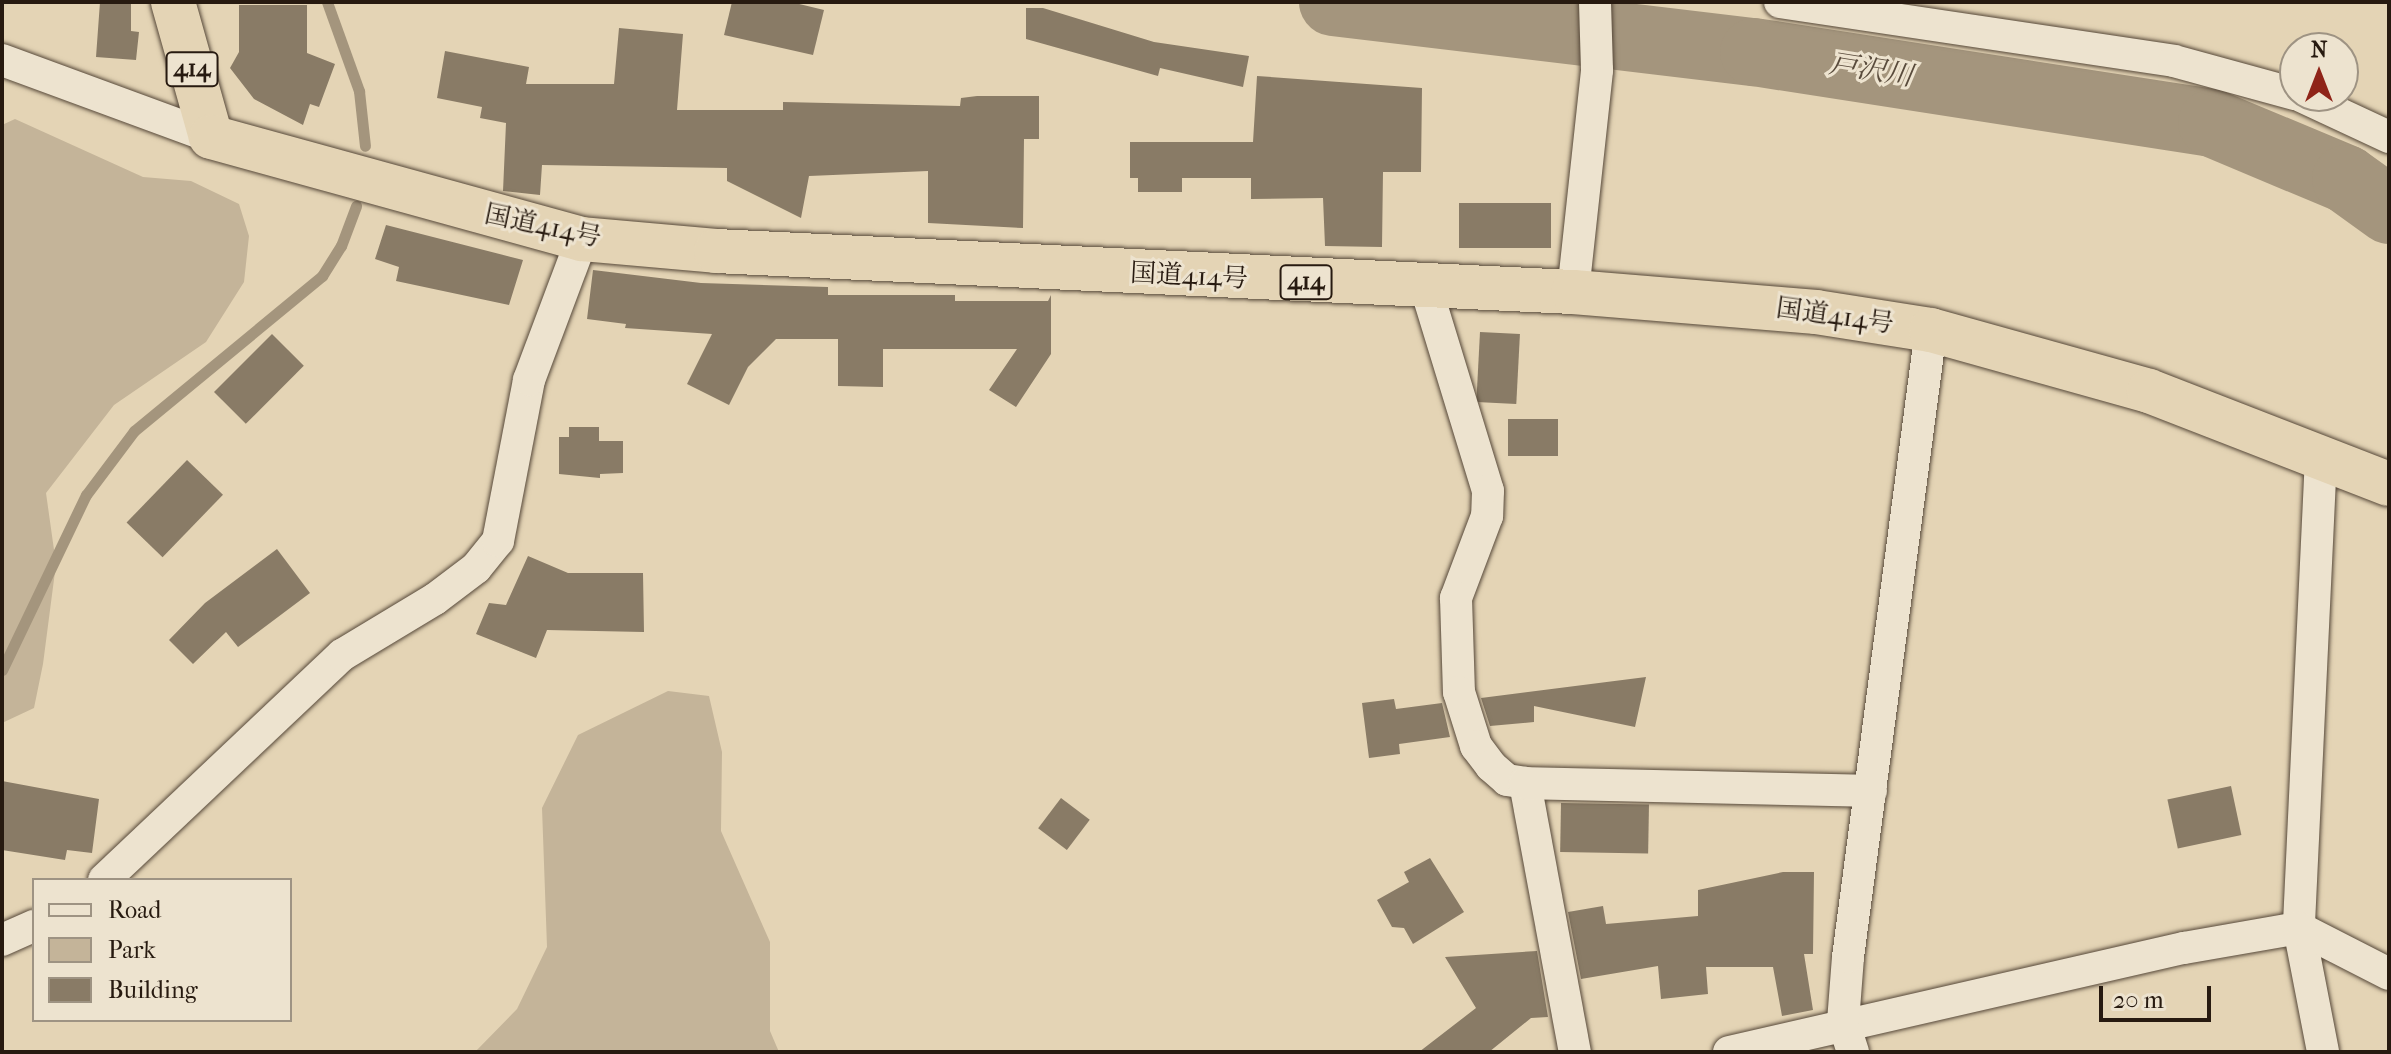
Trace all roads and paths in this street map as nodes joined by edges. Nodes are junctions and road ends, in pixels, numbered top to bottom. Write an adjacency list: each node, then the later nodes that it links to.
1 (173, 2): 7 (highway, 414)
2 (1595, 2): 11 (street)
3 (1780, 2): 5 (street)
4 (2, 60): 7 (street)
5 (2279, 90)
6 (2335, 112): 8 (street)
7 (211, 137): 9 (highway, 国道414号 / 414)
8 (2389, 137)
9 (582, 239): 10 (highway, 国道414号 / 414); 17 (street)
10 (1426, 288): 11 (highway, 国道414号 / 414); 15 (street)
11 (1573, 292): 12 (highway, 国道414号 / 414)
12 (1931, 330): 13 (highway, 国道414号 / 414); 16 (street)
13 (2321, 457): 14 (highway, 国道414号 / 414); 19 (street)
14 (2389, 484)
15 (1525, 783): 16 (street); 23 (street)
16 (1871, 791): 22 (street)
17 (106, 878)
18 (32, 927): 20 (street)
19 (2299, 928): 21 (street); 22 (street); 25 (street)
20 (2, 940)
21 (2389, 974)
22 (1848, 1037): 24 (street)
23 (1575, 1052)
24 (1729, 1052)
25 (2323, 1052)

